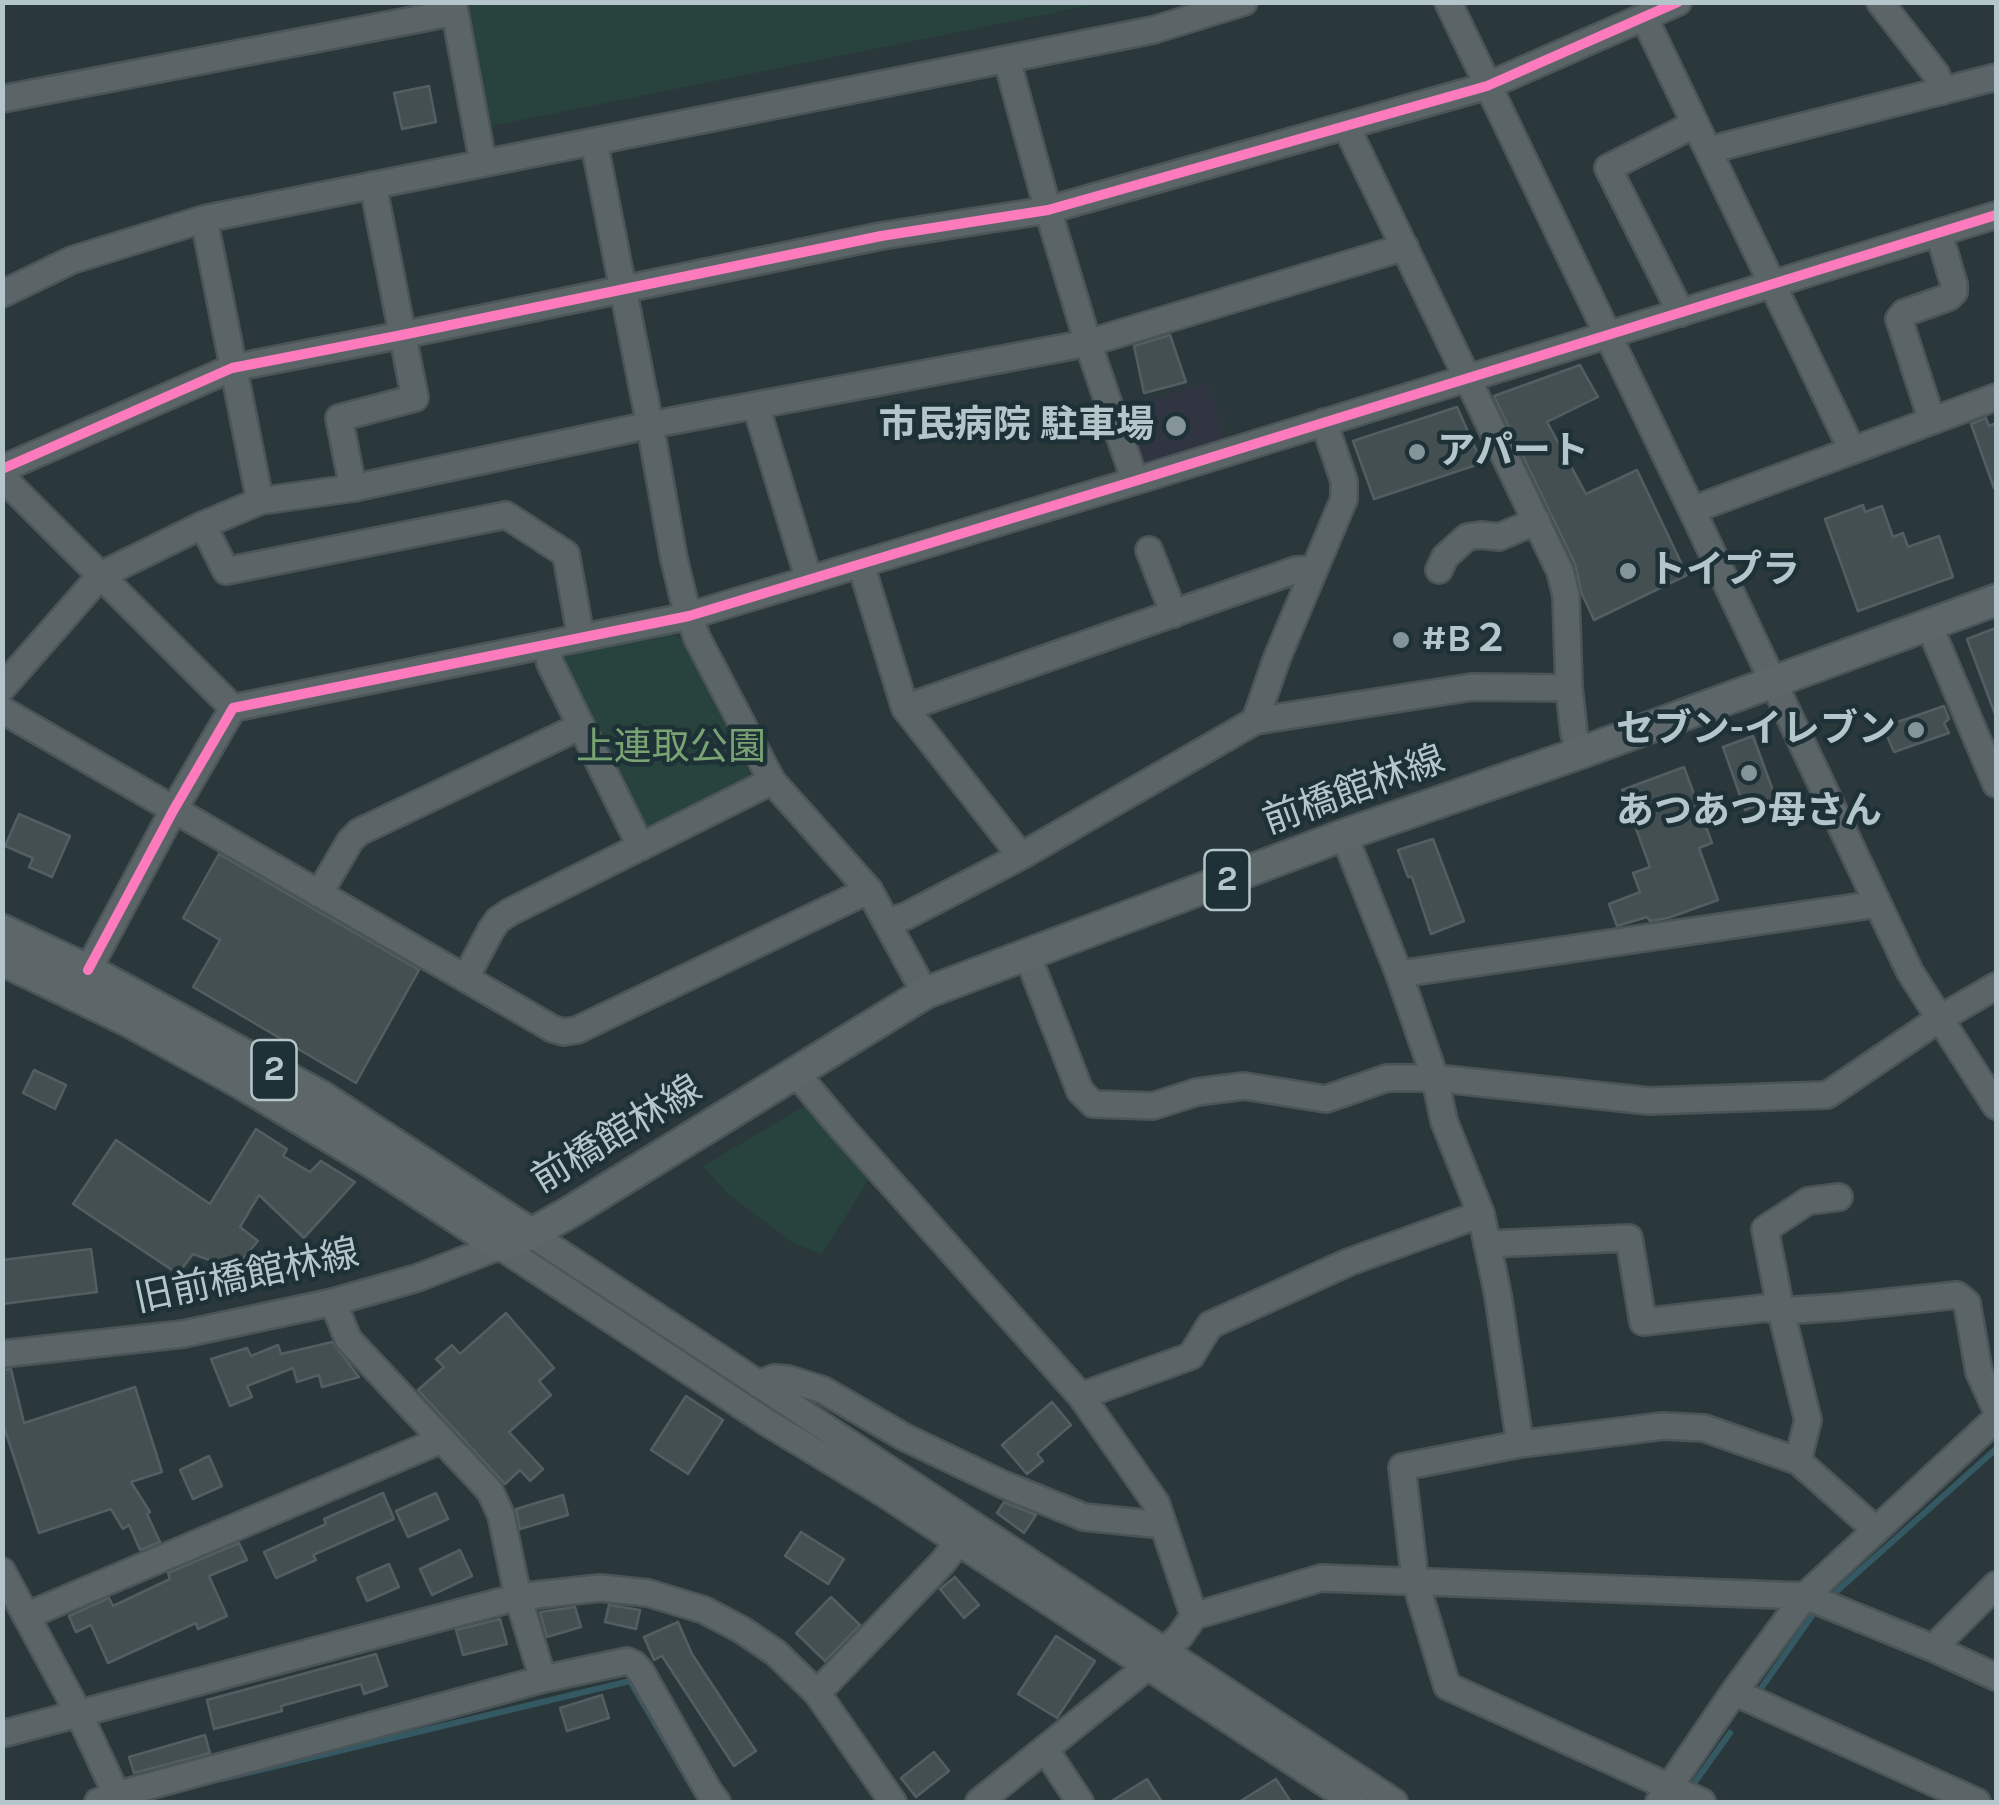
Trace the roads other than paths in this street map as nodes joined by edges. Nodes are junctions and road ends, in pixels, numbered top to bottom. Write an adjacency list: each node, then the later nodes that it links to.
1 (1244, 2): 7 (street)
2 (1448, 2): 9 (street)
3 (1678, 2): 6 (street)
4 (1880, 2): 10 (street)
5 (454, 7): 11 (street); 16 (street)
6 (1644, 17): 9 (street); 12 (street)
7 (1008, 60): 14 (street); 18 (street)
8 (1996, 77): 10 (street)
9 (1487, 86): 13 (street); 28 (street)
10 (1943, 91): 15 (street)
11 (2, 99)
12 (1696, 124): 15 (street); 26 (street)
13 (1346, 126): 18 (street); 22 (street)
14 (594, 142): 16 (street); 24 (street)
15 (1709, 150): 23 (street)
16 (484, 163): 17 (street)
17 (373, 185): 20 (street); 27 (street)
18 (1048, 210): 24 (street); 29 (street)
19 (1996, 215): 21 (street)
20 (204, 220): 25 (street); 30 (street)
21 (1939, 234): 23 (street); 34 (street)
22 (1405, 247): 29 (street); 31 (street)
23 (1772, 283): 26 (street); 37 (street)
24 (623, 289): 27 (street); 36 (street)
25 (2, 294)
26 (1680, 312): 28 (street)
27 (402, 335): 30 (street); 41 (street)
28 (1608, 336): 31 (street); 43 (street)
29 (1088, 343): 33 (street); 40 (street)
30 (232, 368): 38 (street); 42 (street)
31 (1468, 379): 35 (street); 45 (street)
32 (1996, 397): 34 (street)
33 (756, 406): 36 (street); 51 (street)
34 (1932, 421): 37 (street)
35 (1324, 422): 40 (street); 48 (street)
36 (650, 425): 41 (street); 54 (street)
37 (1852, 450): 43 (street)
38 (2, 469)
39 (2, 477): 50 (street)
40 (1135, 481): 47 (street)
41 (353, 488): 42 (street)
42 (260, 501): 44 (street)
43 (1692, 510): 58 (street)
44 (202, 524): 50 (street); 56 (street)
45 (1540, 529): 49 (street); 60 (street)
46 (1149, 550): 53 (street)
47 (860, 565): 51 (street); 62 (street)
48 (1314, 569): 53 (street); 64 (street)
49 (1439, 570)
50 (101, 576): 59 (street); 61 (street)
51 (810, 580): 54 (street)
52 (1996, 600): 55 (main road, 前橋館林線 / 2)
53 (1174, 614): 62 (street)
54 (689, 616): 56 (street); 67 (street)
55 (1929, 625): 58 (main road, 前橋館林線 / 2); 68 (street)
56 (580, 638): 57 (street)
57 (547, 645): 61 (street); 65 (street)
58 (1774, 682): 66 (main road, 前橋館林線 / 2); 75 (street)
59 (2, 688)
60 (1569, 688): 64 (street); 66 (street)
61 (234, 708): 69 (street)
62 (904, 708): 72 (street)
63 (2, 710): 69 (street)
64 (1255, 722): 72 (street)
65 (581, 726): 71 (street); 74 (street)
66 (1580, 753): 70 (main road, 前橋館林線 / 2)
67 (772, 781): 71 (street); 73 (street)
68 (1996, 784)
69 (173, 811): 74 (street); 80 (street)
70 (1344, 835): 78 (main road, 前橋館林線 / 2); 81 (street)
71 (641, 846): 82 (street)
72 (1021, 856): 76 (street)
73 (870, 890): 76 (street); 82 (street)
74 (319, 894): 82 (street)
75 (1876, 904): 81 (street); 85 (street)
76 (888, 922): 84 (street)
77 (2, 930): 80 (main road, 2)
78 (1027, 954): 84 (main road, 前橋館林線 / 2); 87 (street)
79 (2, 960): 93 (main road, 2)
80 (88, 970): 91 (main road, 2)
81 (1399, 974): 87 (street)
82 (466, 977)
83 (1996, 986): 85 (street)
84 (926, 993): 86 (main road, 前橋館林線 / 2)
85 (1939, 1019): 87 (street); 88 (street)
86 (795, 1072): 91 (main road, 前橋館林線 / 2); 98 (street)
87 (1434, 1078): 90 (street)
88 (1996, 1106)
89 (1839, 1197): 95 (street)
90 (1480, 1214): 92 (street); 98 (street)
91 (531, 1234): 93 (main road, 前橋館林線 / 2); 97 (street)
92 (1487, 1244): 95 (street); 102 (street)
93 (500, 1246): 94 (street, 旧前橋館林線); 106 (street)
94 (333, 1302): 96 (street, 旧前橋館林線); 101 (street)
95 (1781, 1311): 99 (street); 103 (street)
96 (2, 1354)
97 (758, 1384): 104 (street); 115 (street)
98 (1081, 1396): 104 (street)
99 (1996, 1410)
100 (1996, 1420): 105 (street)
101 (441, 1440): 111 (street); 112 (street)
102 (1520, 1444): 103 (street); 108 (street)
103 (1798, 1460): 105 (street)
104 (1163, 1525): 113 (street)
105 (1876, 1530): 110 (street)
106 (958, 1542): 115 (street); 119 (street)
107 (2, 1571): 112 (street)
108 (1416, 1580): 110 (street); 113 (street); 123 (street)
109 (1996, 1585): 114 (street)
110 (1805, 1596): 114 (street); 118 (street)
111 (518, 1597): 117 (street); 119 (street); 120 (street)
112 (26, 1616): 120 (street)
113 (1194, 1616): 115 (street)
114 (1932, 1648): 116 (street)
115 (1156, 1659): 122 (street); 129 (street); 130 (street)
116 (1996, 1677)
117 (543, 1678): 124 (street); 125 (street)
118 (1734, 1692): 123 (street); 132 (street)
119 (816, 1693): 126 (street)
120 (79, 1714): 121 (street); 124 (street)
121 (2, 1734)
122 (1045, 1749): 127 (street); 128 (street)
123 (1664, 1794): 131 (street)
124 (111, 1800)
125 (717, 1802)
126 (893, 1802)
127 (979, 1802)
128 (1080, 1802)
129 (1354, 1802)
130 (1394, 1802)
131 (1702, 1802)
132 (1976, 1802)

